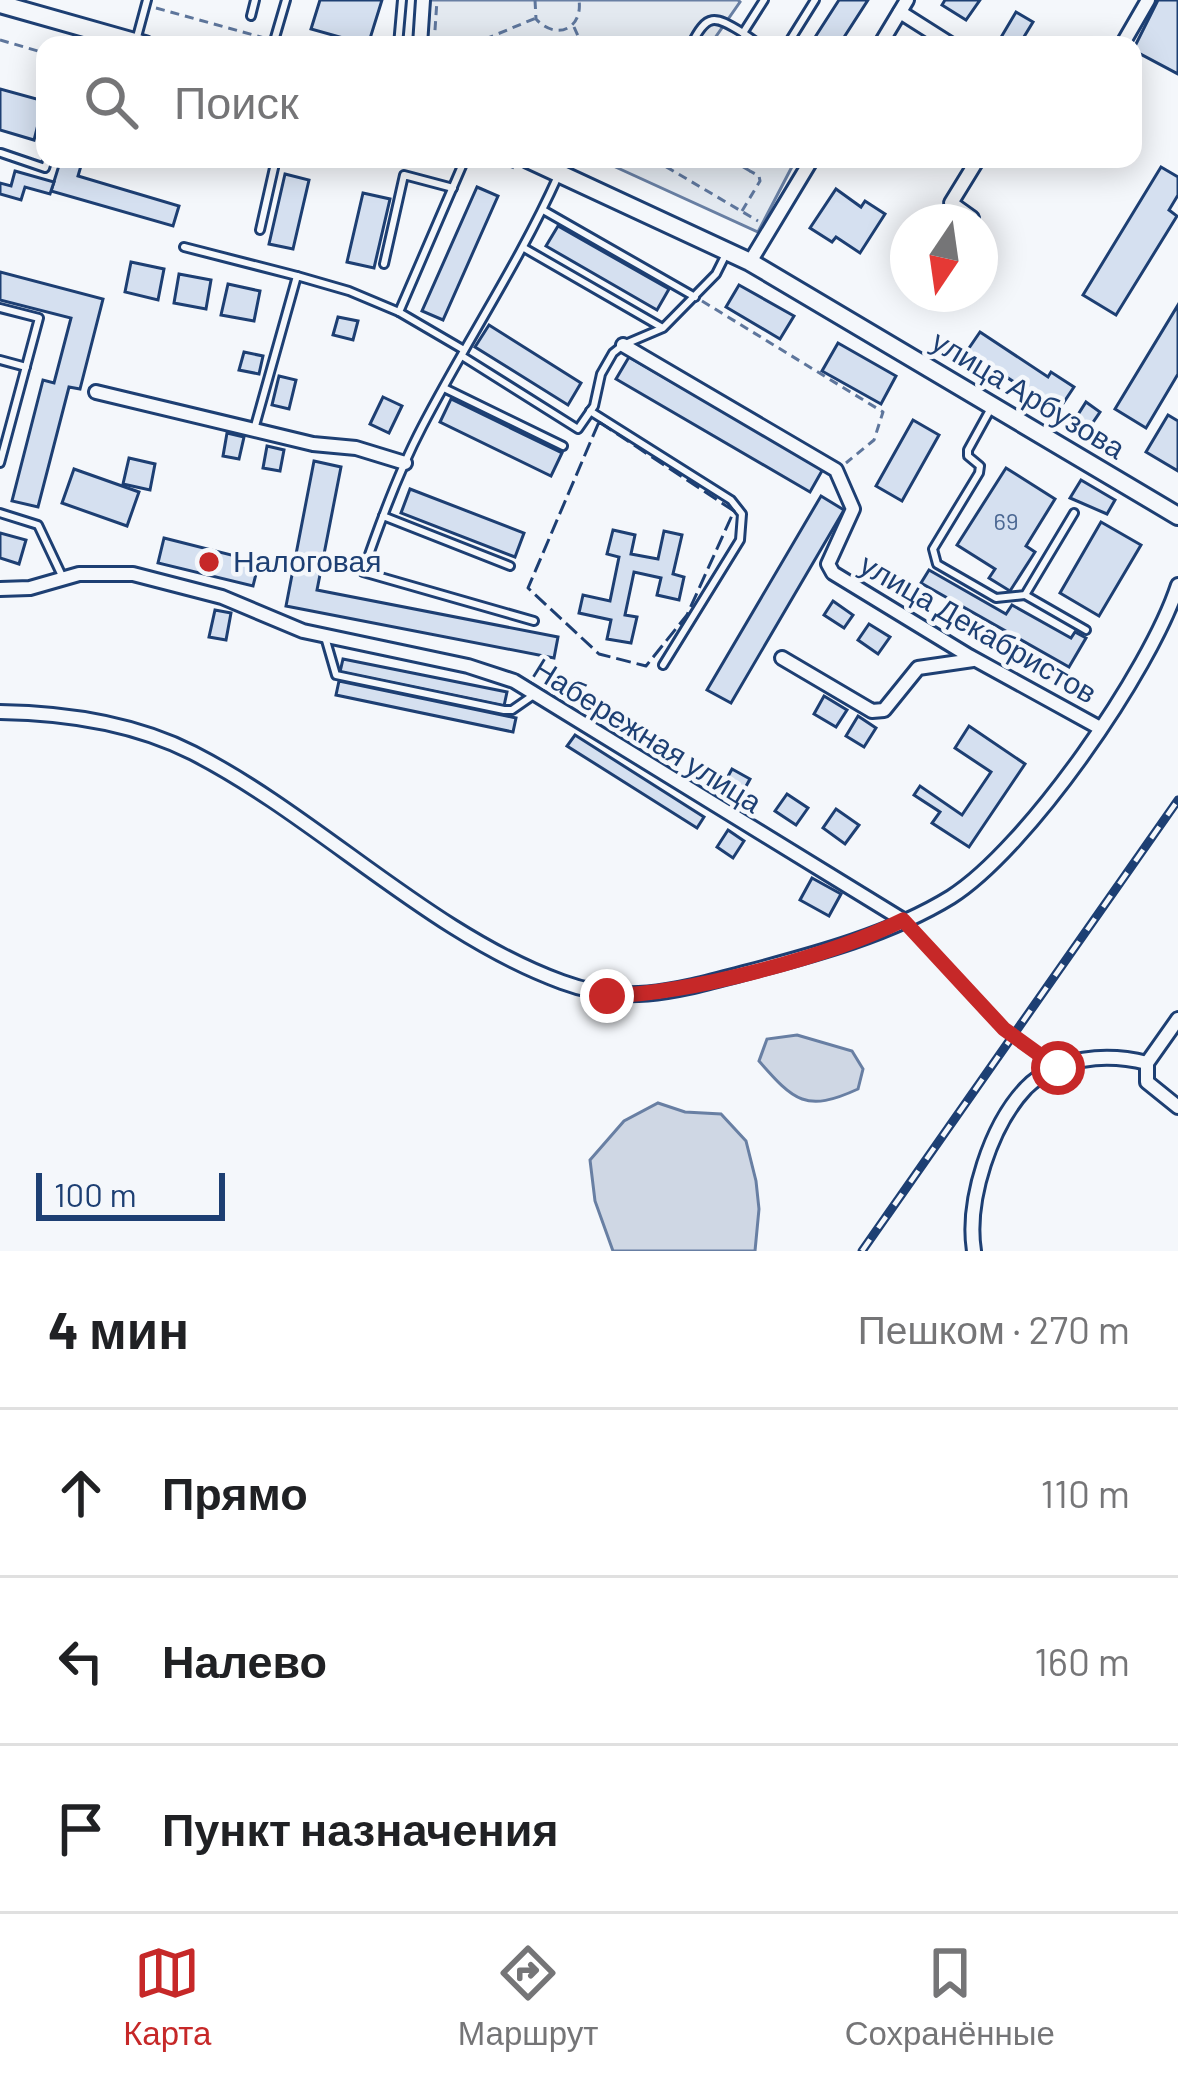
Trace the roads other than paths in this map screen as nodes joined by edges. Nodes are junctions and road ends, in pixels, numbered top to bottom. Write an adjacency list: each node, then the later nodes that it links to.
1 (255, 0): 11 (lane)
2 (286, 0): 15 (lane)
3 (402, 0): 16 (lane)
4 (423, 0): 17 (street)
5 (764, 0): 12 (lane)
6 (815, 0): 20 (lane)
7 (1148, 0): 23 (street)
8 (146, 2): 14 (lane)
9 (0, 4): 13 (street)
10 (904, 6): 21 (street); 22 (street)
11 (250, 16)
12 (742, 33): 18 (lane); 19 (lane)
13 (81, 36)
14 (141, 36)
15 (275, 36)
16 (399, 36)
17 (421, 36)
18 (696, 36)
19 (746, 36)
20 (793, 36)
21 (886, 36)
22 (941, 36)
23 (1128, 36)
24 (1, 153): 25 (lane)
25 (36, 165)
26 (275, 168): 35 (lane)
27 (462, 168): 32 (lane)
28 (549, 168): 31 (street, улица Арбузова)
29 (807, 168): 39 (street)
30 (972, 168): 33 (street)
31 (560, 173): 34 (lane); 38 (street, улица Арбузова)
32 (454, 188): 40 (lane); 44 (lane)
33 (952, 204)
34 (543, 210): 37 (lane); 42 (lane)
35 (260, 230)
36 (184, 247): 41 (lane)
37 (524, 248): 45 (lane); 47 (lane)
38 (728, 251): 39 (street, улица Арбузова); 42 (lane)
39 (750, 262): 52 (street, улица Арбузова)
40 (384, 264)
41 (297, 276): 44 (lane); 54 (lane)
42 (695, 297): 45 (lane)
43 (0, 308): 49 (lane)
44 (399, 312): 47 (lane)
45 (663, 328): 46 (lane)
46 (623, 345): 53 (lane); 71 (street, улица Декабристов)
47 (464, 353): 50 (lane); 53 (lane)
48 (0, 360): 49 (lane)
49 (26, 367): 57 (lane)
50 (444, 388): 55 (lane); 56 (lane)
51 (96, 392): 54 (street)
52 (992, 407): 61 (street, улица Арбузова); 66 (lane)
53 (590, 411): 72 (lane)
54 (254, 430): 56 (street)
55 (563, 446)
56 (405, 463): 60 (lane)
57 (0, 464)
58 (0, 512): 63 (lane)
59 (1074, 512): 66 (lane)
60 (382, 516): 62 (lane); 67 (lane)
61 (1178, 516)
62 (510, 566)
63 (63, 578): 65 (street, Набережная улица); 69 (street, Набережная улица)
64 (1178, 585): 75 (street)
65 (0, 590)
66 (1025, 595): 68 (lane)
67 (534, 621)
68 (1086, 630)
69 (325, 637): 73 (street, Набережная улица); 73 (lane)
70 (782, 658): 71 (street)
71 (975, 659): 75 (street, улица Декабристов)
72 (663, 665)
73 (536, 694): 76 (street, Набережная улица)
74 (0, 712): 76 (street)
75 (1100, 728): 76 (street)
76 (903, 920)
77 (1178, 1019): 78 (street)
78 (1148, 1063): 79 (street); 80 (street)
79 (1178, 1106)
80 (974, 1251)

